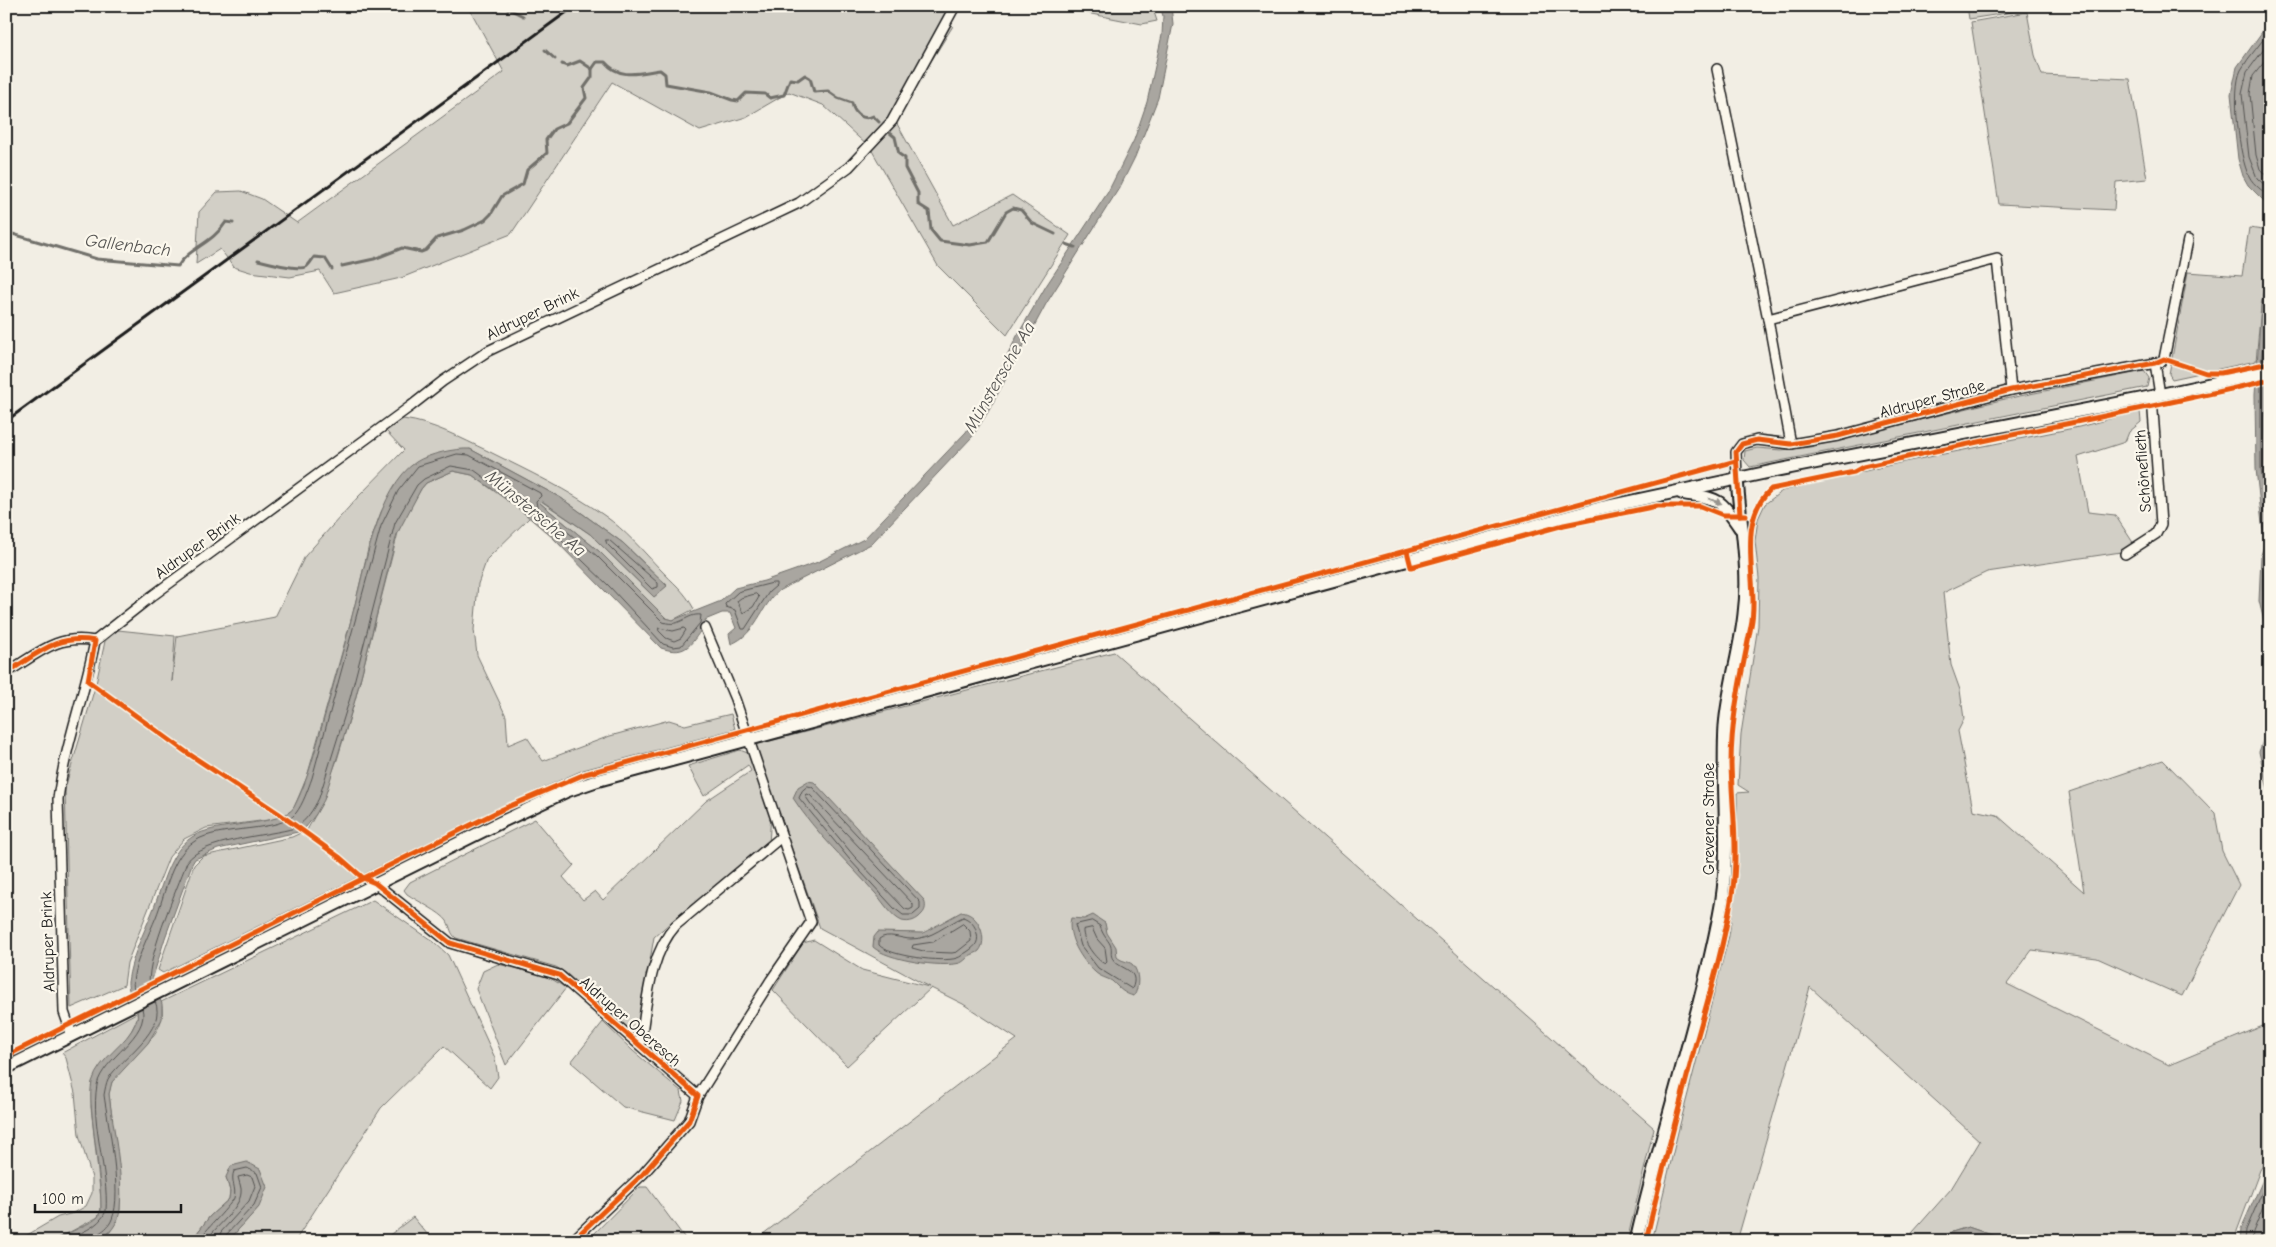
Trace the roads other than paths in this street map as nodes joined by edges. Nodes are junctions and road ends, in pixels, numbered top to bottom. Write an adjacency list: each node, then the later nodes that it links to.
1 (955, 6): 15 (street, Aldruper Brink)
2 (1717, 69): 4 (street)
3 (2188, 240): 5 (street)
4 (1768, 319): 7 (street); 9 (street)
5 (2155, 363): 7 (street, Aldruper Straße); 8 (street)
6 (2270, 371): 8 (main road)
7 (2011, 390): 9 (street, Aldruper Straße)
8 (2156, 396): 10 (main road); 13 (street, Schöneflieth)
9 (1791, 444): 10 (street, Aldruper Straße)
10 (1737, 478): 11 (main road); 12 (main road, Grevener Straße)
11 (1676, 492): 12 (main road, one-way to 12); 17 (main road)
12 (1741, 530): 25 (main road, Grevener Straße)
13 (2125, 554)
14 (705, 628): 17 (street)
15 (96, 641): 16 (street); 20 (street, Aldruper Brink)
16 (6, 673)
17 (749, 738): 18 (street); 19 (main road)
18 (780, 838): 21 (street, Aldruper Oberesch); 23 (street)
19 (375, 883): 20 (main road); 21 (street, Aldruper Oberesch)
20 (72, 1035): 22 (main road)
21 (640, 1046): 23 (street, Aldruper Oberesch)
22 (6, 1068)
23 (698, 1096): 24 (street)
24 (572, 1241)
25 (1636, 1241)

